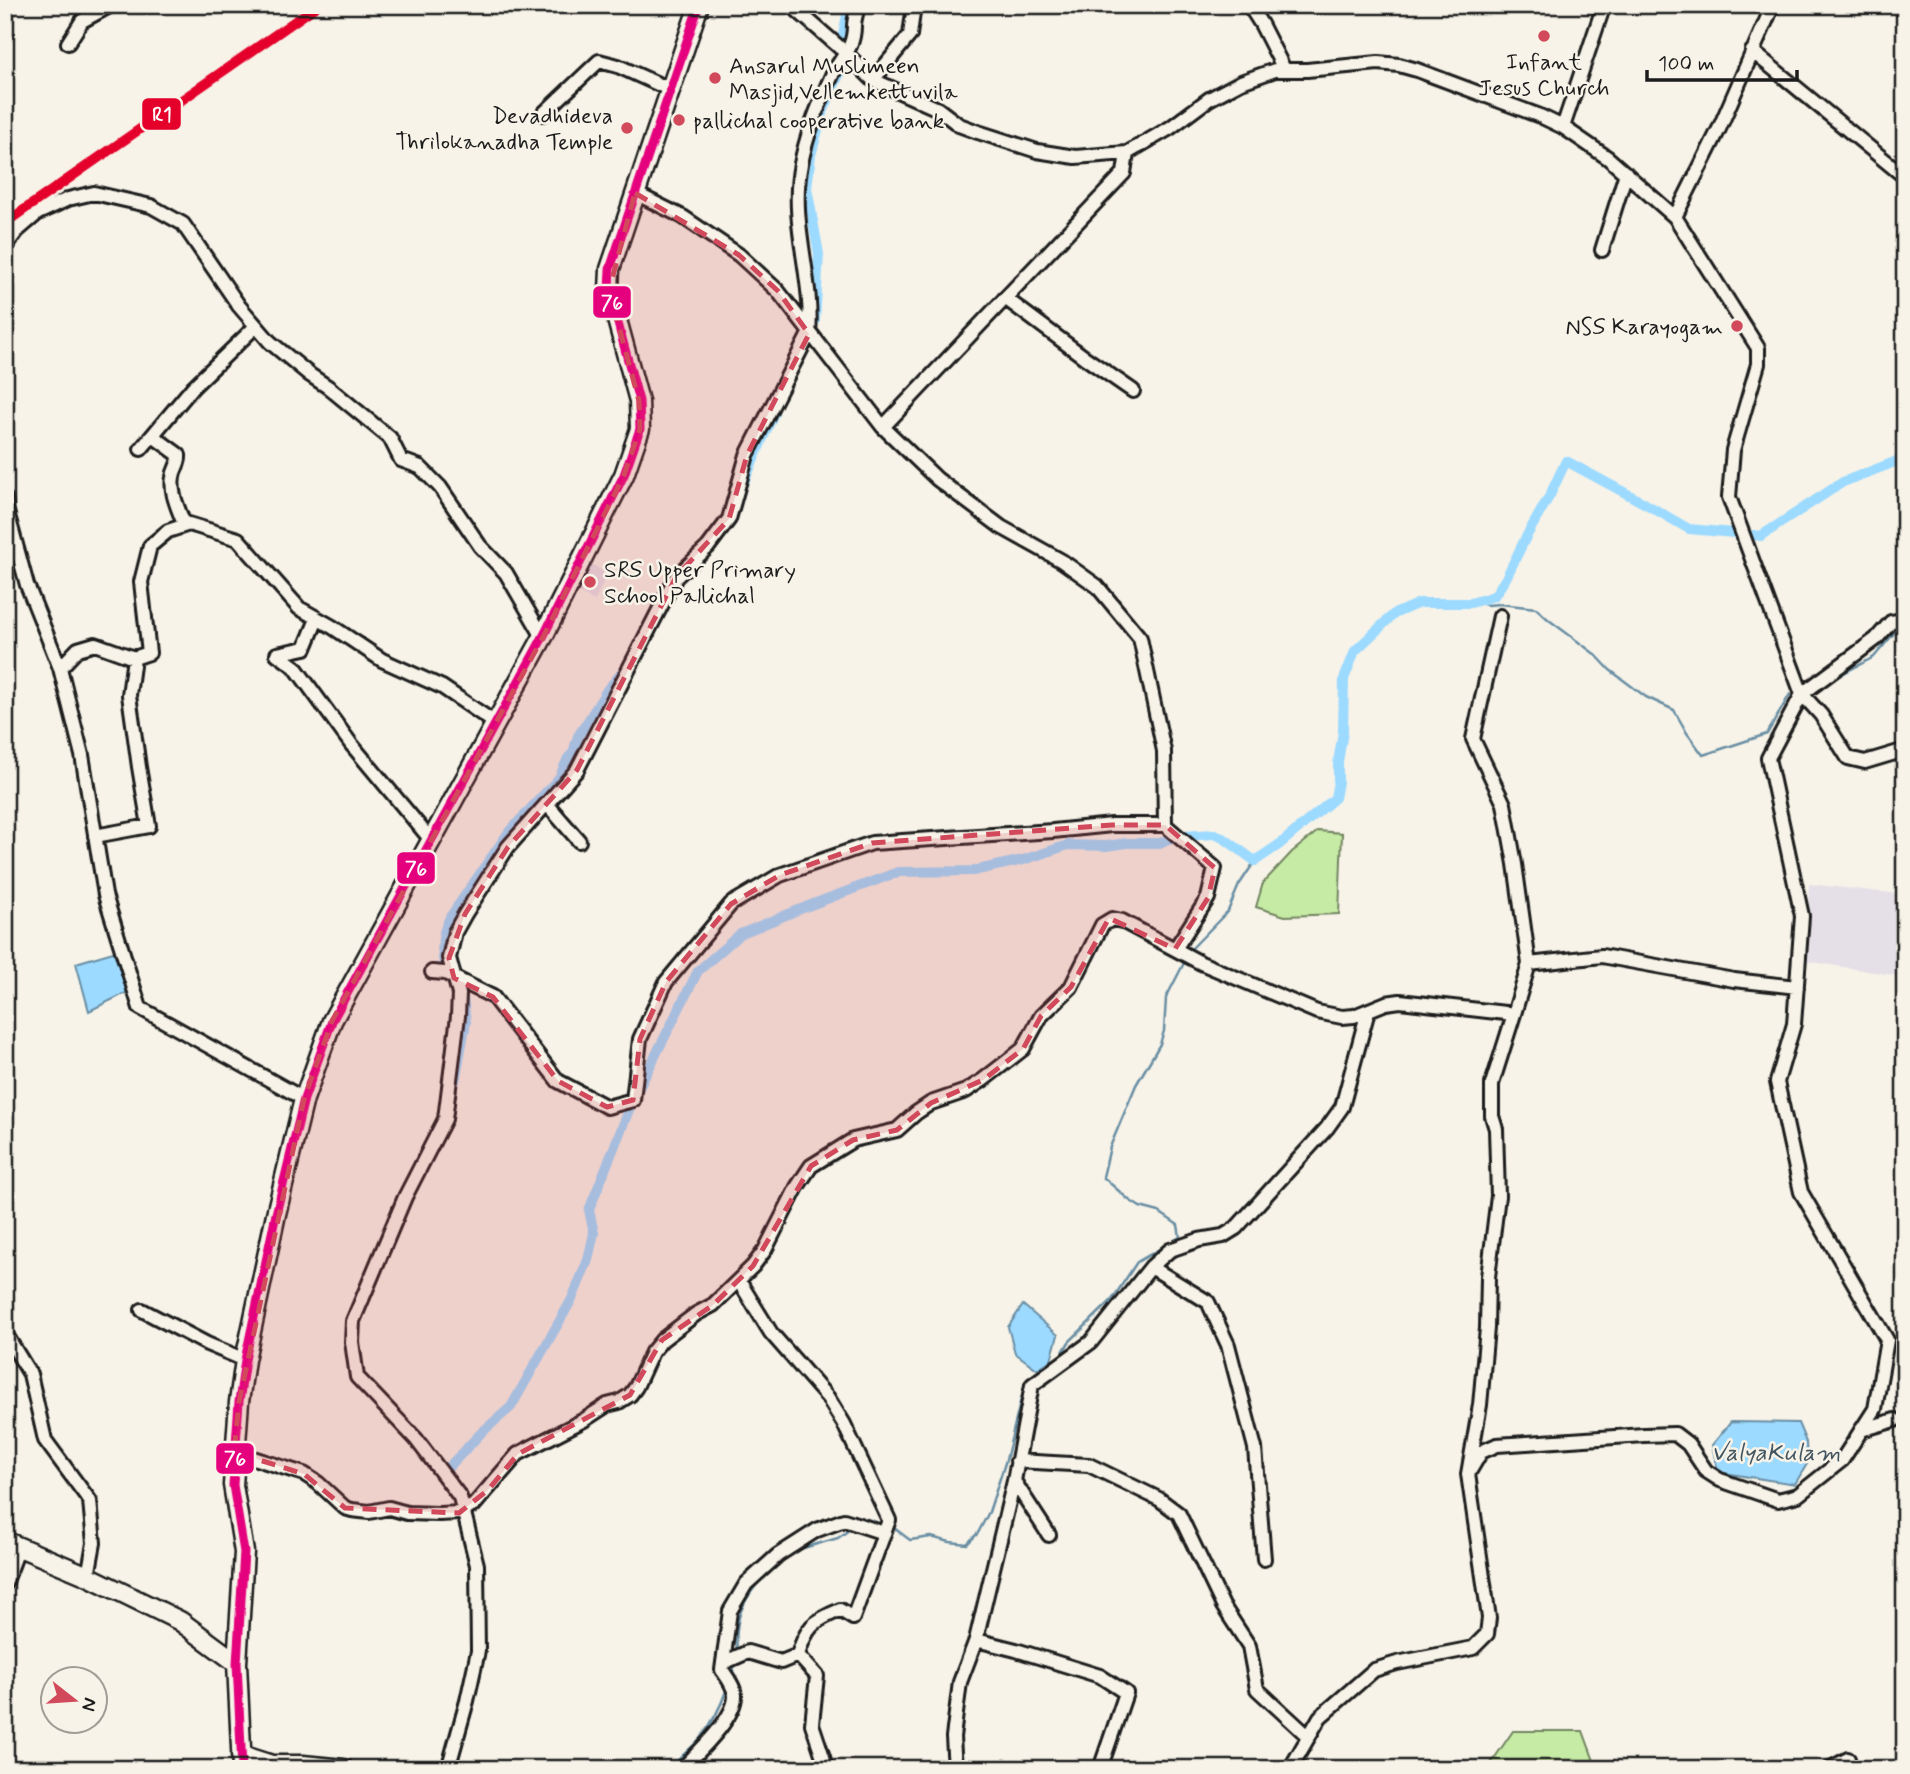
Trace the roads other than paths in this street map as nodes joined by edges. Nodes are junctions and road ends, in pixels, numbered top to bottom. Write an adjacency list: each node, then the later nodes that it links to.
1 (111, 5): 9 (street)
2 (699, 5): 15 (street)
3 (791, 5): 12 (street)
4 (858, 5): 12 (street)
5 (914, 5): 14 (street)
6 (1249, 5): 13 (street)
7 (1604, 5): 17 (street)
8 (1773, 5): 11 (street)
9 (86, 11): 10 (street)
10 (68, 43)
11 (1752, 51): 20 (street); 22 (street)
12 (845, 52): 14 (street); 28 (street)
13 (1284, 69): 17 (street); 18 (street)
14 (873, 80): 18 (street)
15 (671, 90): 16 (street); 21 (street)
16 (543, 114)
17 (1563, 127): 19 (street)
18 (1127, 153): 25 (street)
19 (1626, 173): 22 (street); 24 (street)
20 (1905, 177)
21 (635, 193): 28 (street); 39 (street)
22 (1675, 217): 42 (street)
23 (5, 247): 27 (street)
24 (1602, 250)
25 (1004, 298): 30 (street); 31 (street)
26 (5, 323): 29 (street)
27 (256, 326): 32 (street); 39 (street)
28 (809, 334): 31 (street); 45 (street)
29 (5, 337)
30 (1133, 391)
31 (883, 427): 46 (street)
32 (153, 436): 33 (street); 35 (street)
33 (141, 449)
34 (5, 498): 41 (street)
35 (184, 525): 37 (street); 40 (street)
36 (1500, 616): 51 (street)
37 (317, 619): 43 (street); 48 (street)
38 (1905, 620): 42 (street)
39 (543, 637): 43 (street)
40 (134, 658): 41 (street); 47 (street)
41 (60, 668): 47 (street)
42 (1802, 694): 44 (street); 54 (street)
43 (495, 723): 48 (street)
44 (1905, 750)
45 (547, 804): 49 (street); 53 (street)
46 (1165, 825): 50 (street); 53 (street)
47 (95, 836): 57 (street)
48 (431, 840): 57 (street)
49 (579, 841)
50 (1175, 949): 55 (street); 59 (street)
51 (1529, 964): 54 (street); 56 (street)
52 (432, 972): 53 (street)
53 (454, 978): 69 (street)
54 (1797, 987): 64 (street)
55 (1368, 1011): 56 (street); 58 (street)
56 (1514, 1014): 67 (street)
57 (304, 1099): 62 (street)
58 (1151, 1266): 66 (street); 73 (street)
59 (739, 1281): 69 (street); 70 (street)
60 (142, 1310): 62 (street)
61 (5, 1333): 74 (street)
62 (246, 1360): 65 (street)
63 (1895, 1420): 64 (street)
64 (1861, 1430): 67 (street)
65 (234, 1452): 69 (street); 78 (street)
66 (1017, 1461): 68 (street); 80 (street)
67 (1468, 1474): 80 (street)
68 (1014, 1481): 71 (street); 76 (street)
69 (464, 1510): 84 (street)
70 (884, 1533): 77 (street); 79 (street)
71 (1049, 1535)
72 (12, 1544): 74 (street); 75 (street)
73 (1264, 1559)
74 (88, 1576): 78 (street)
75 (5, 1584)
76 (976, 1640): 87 (street); 88 (street)
77 (799, 1655): 79 (street); 86 (street)
78 (237, 1663): 82 (street)
79 (723, 1663): 85 (street)
80 (1309, 1737): 89 (street)
81 (1848, 1759): 90 (street)
82 (241, 1762): 83 (street)
83 (344, 1769)
84 (448, 1769)
85 (682, 1769)
86 (827, 1769)
87 (955, 1769)
88 (1104, 1769)
89 (1290, 1769)
90 (1829, 1769)

